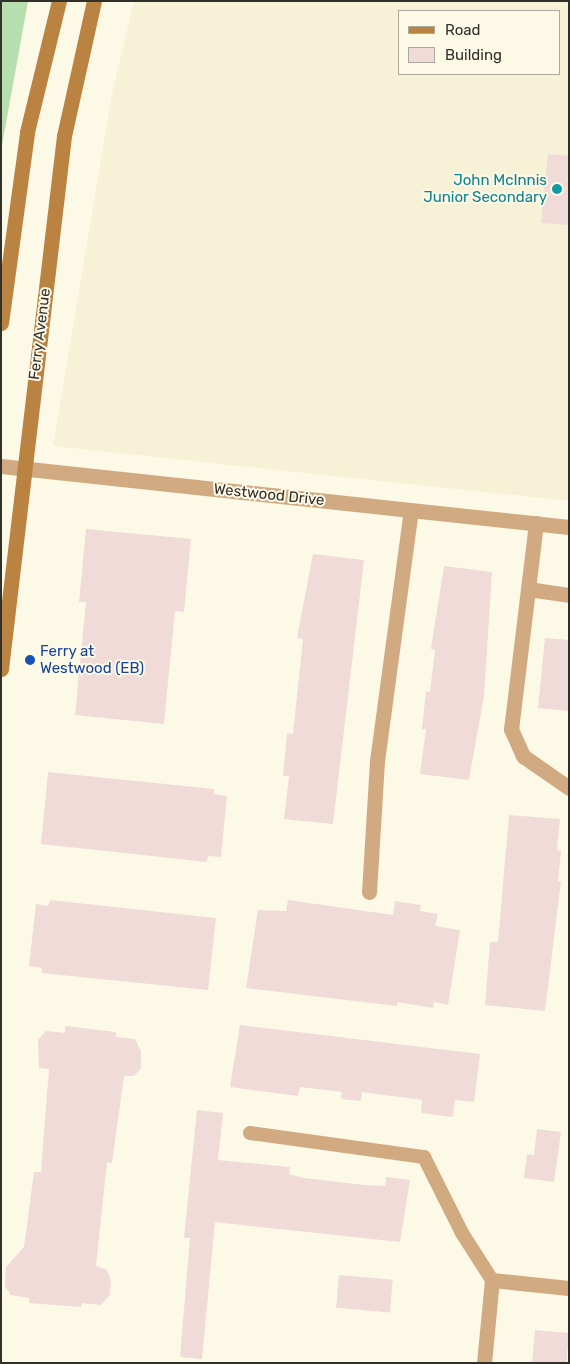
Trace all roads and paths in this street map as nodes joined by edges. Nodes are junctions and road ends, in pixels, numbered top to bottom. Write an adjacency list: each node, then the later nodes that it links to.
1 (59, 1): 3 (main road)
2 (94, 1): 5 (main road, Ferry Avenue)
3 (1, 323)
4 (1, 466): 5 (street, Westwood Drive)
5 (23, 468): 6 (street, Westwood Drive); 11 (main road, Ferry Avenue)
6 (411, 510): 7 (street, Westwood Drive); 13 (street)
7 (536, 524): 8 (street, Westwood Drive); 9 (street)
8 (569, 527)
9 (528, 589): 10 (street); 12 (street)
10 (569, 595)
11 (1, 668)
12 (569, 788)
13 (369, 892)
14 (250, 1133): 15 (lane)
15 (492, 1280): 16 (street); 17 (street)
16 (569, 1288)
17 (484, 1363)

